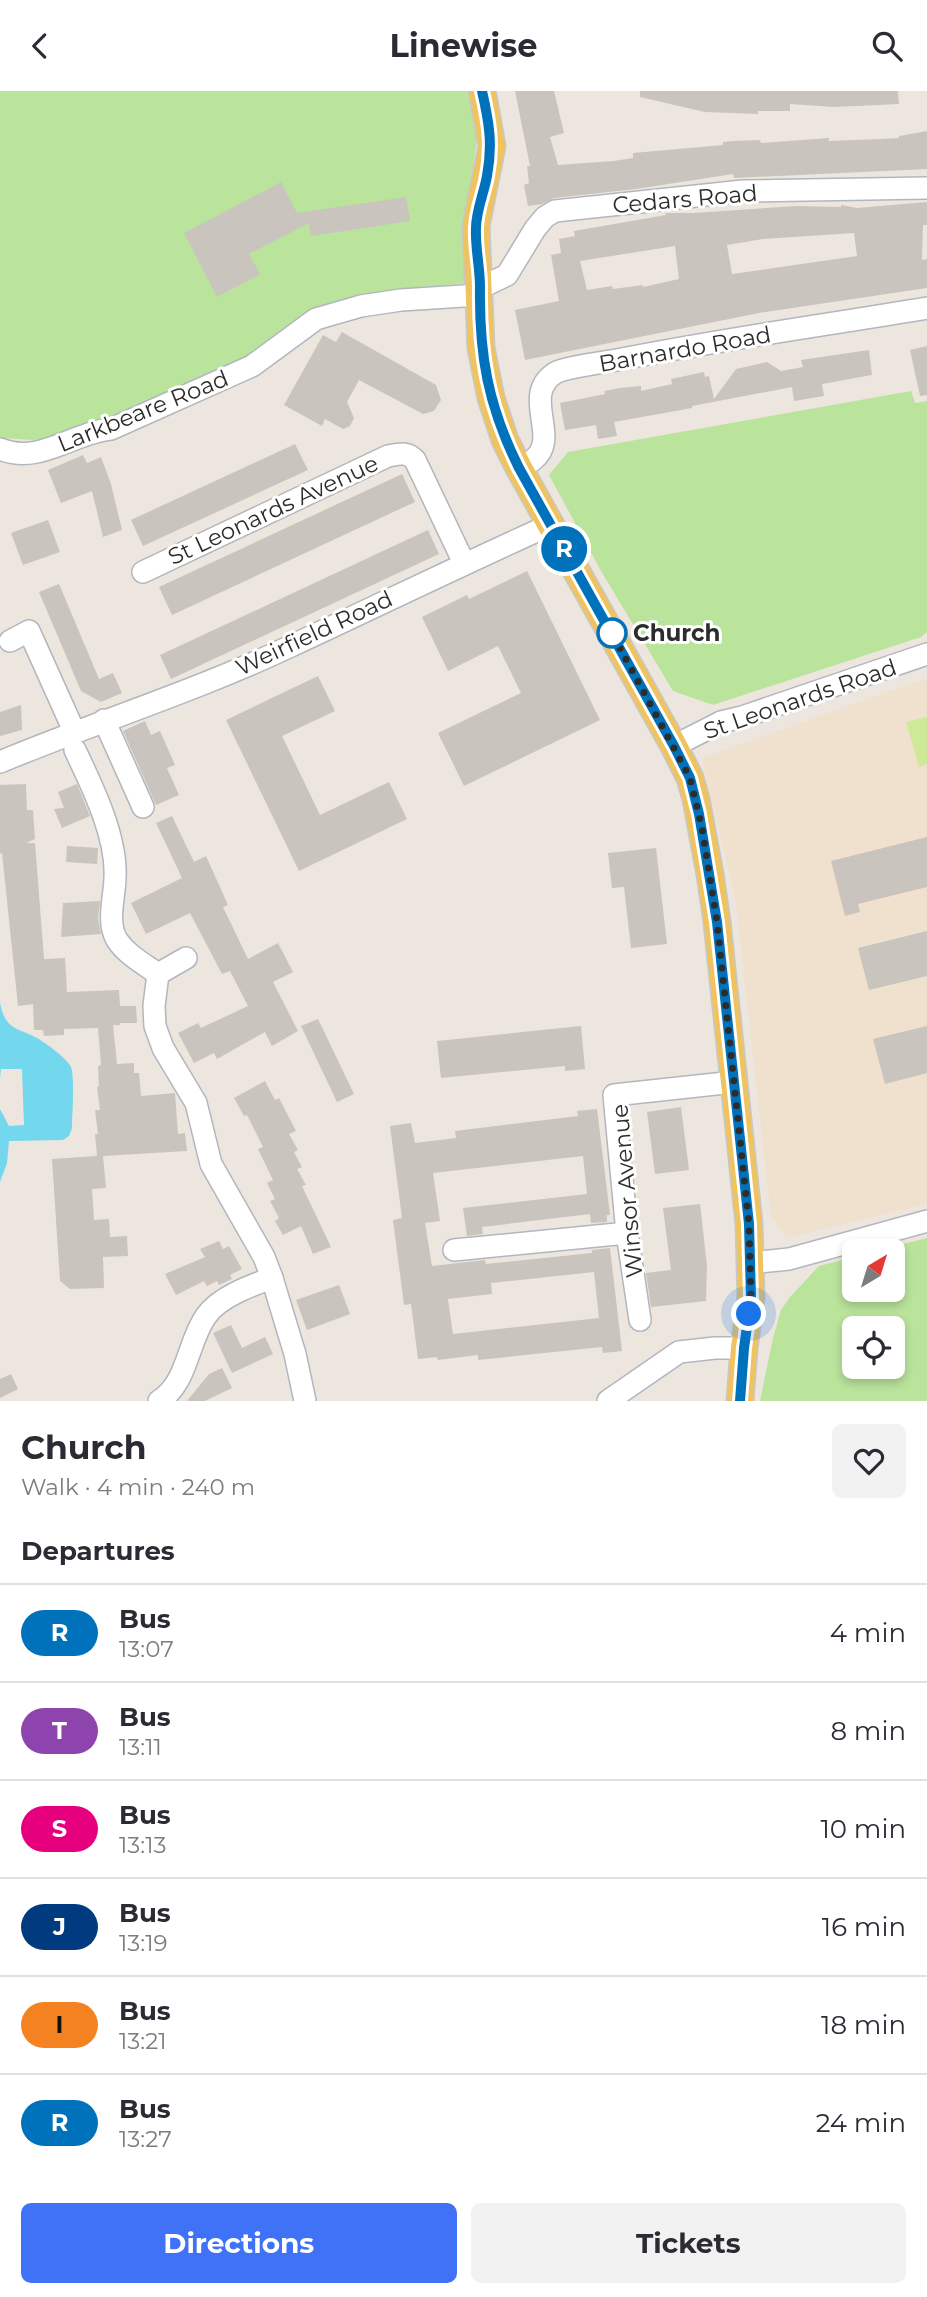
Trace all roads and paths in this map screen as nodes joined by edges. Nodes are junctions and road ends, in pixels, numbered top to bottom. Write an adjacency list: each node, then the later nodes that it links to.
1 (482, 91): 3 (main road)
2 (927, 188): 3 (street, Cedars Road)
3 (480, 291): 5 (street, Larkbeare Road); 6 (main road)
4 (927, 308): 6 (street, Barnardo Road)
5 (0, 449)
6 (519, 468): 7 (main road)
7 (550, 525): 8 (street, Weirfield Road); 14 (main road)
8 (464, 563): 9 (street, St Leonards Avenue); 12 (street, Weirfield Road)
9 (143, 572)
10 (10, 641): 13 (street)
11 (927, 654): 14 (street, St Leonards Road)
12 (104, 720): 13 (street, Weirfield Road); 16 (street)
13 (75, 740): 15 (street, Weirfield Road); 18 (street)
14 (674, 746): 19 (main road)
15 (0, 762)
16 (143, 807)
17 (186, 958): 18 (street)
18 (158, 974): 24 (street)
19 (734, 1082): 21 (street, Winsor Avenue); 23 (main road)
20 (927, 1221): 23 (street)
21 (627, 1233): 22 (street); 25 (street, Winsor Avenue)
22 (454, 1250)
23 (750, 1263): 26 (main road)
24 (272, 1278): 27 (street); 28 (street)
25 (640, 1320)
26 (744, 1348): 29 (street); 30 (main road)
27 (159, 1401)
28 (305, 1401)
29 (608, 1401)
30 (740, 1401)

